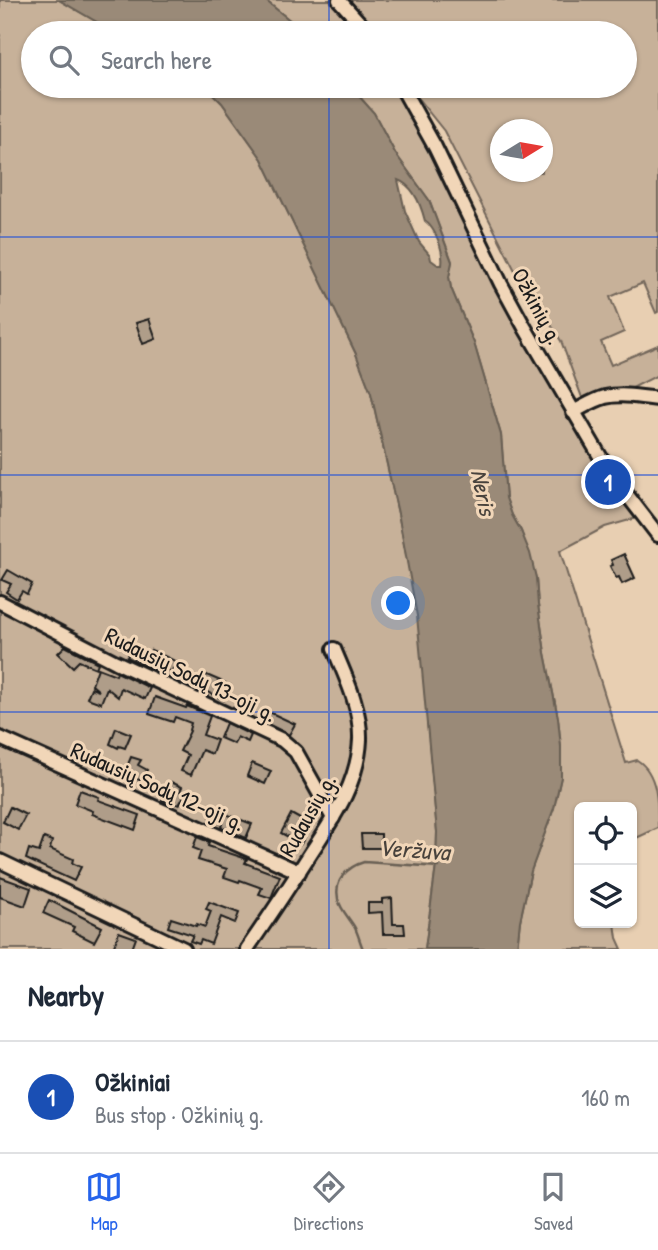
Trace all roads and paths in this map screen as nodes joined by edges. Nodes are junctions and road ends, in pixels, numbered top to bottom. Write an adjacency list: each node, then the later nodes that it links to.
1 (339, 0): 2 (street)
2 (358, 21)
3 (408, 98): 5 (street, Ožkinių g.)
4 (658, 398): 5 (street)
5 (573, 412): 6 (street, Ožkinių g.)
6 (658, 535)
7 (0, 602): 10 (street, Rudausių Sodų 13-oji g.)
8 (334, 649): 10 (street, Rudausių g.)
9 (0, 738): 12 (street, Rudausių Sodų 12-oji g.)
10 (333, 818): 12 (street, Rudausių g.)
11 (0, 861): 13 (street)
12 (299, 872): 14 (street, Rudausių g.)
13 (184, 949)
14 (247, 949)

